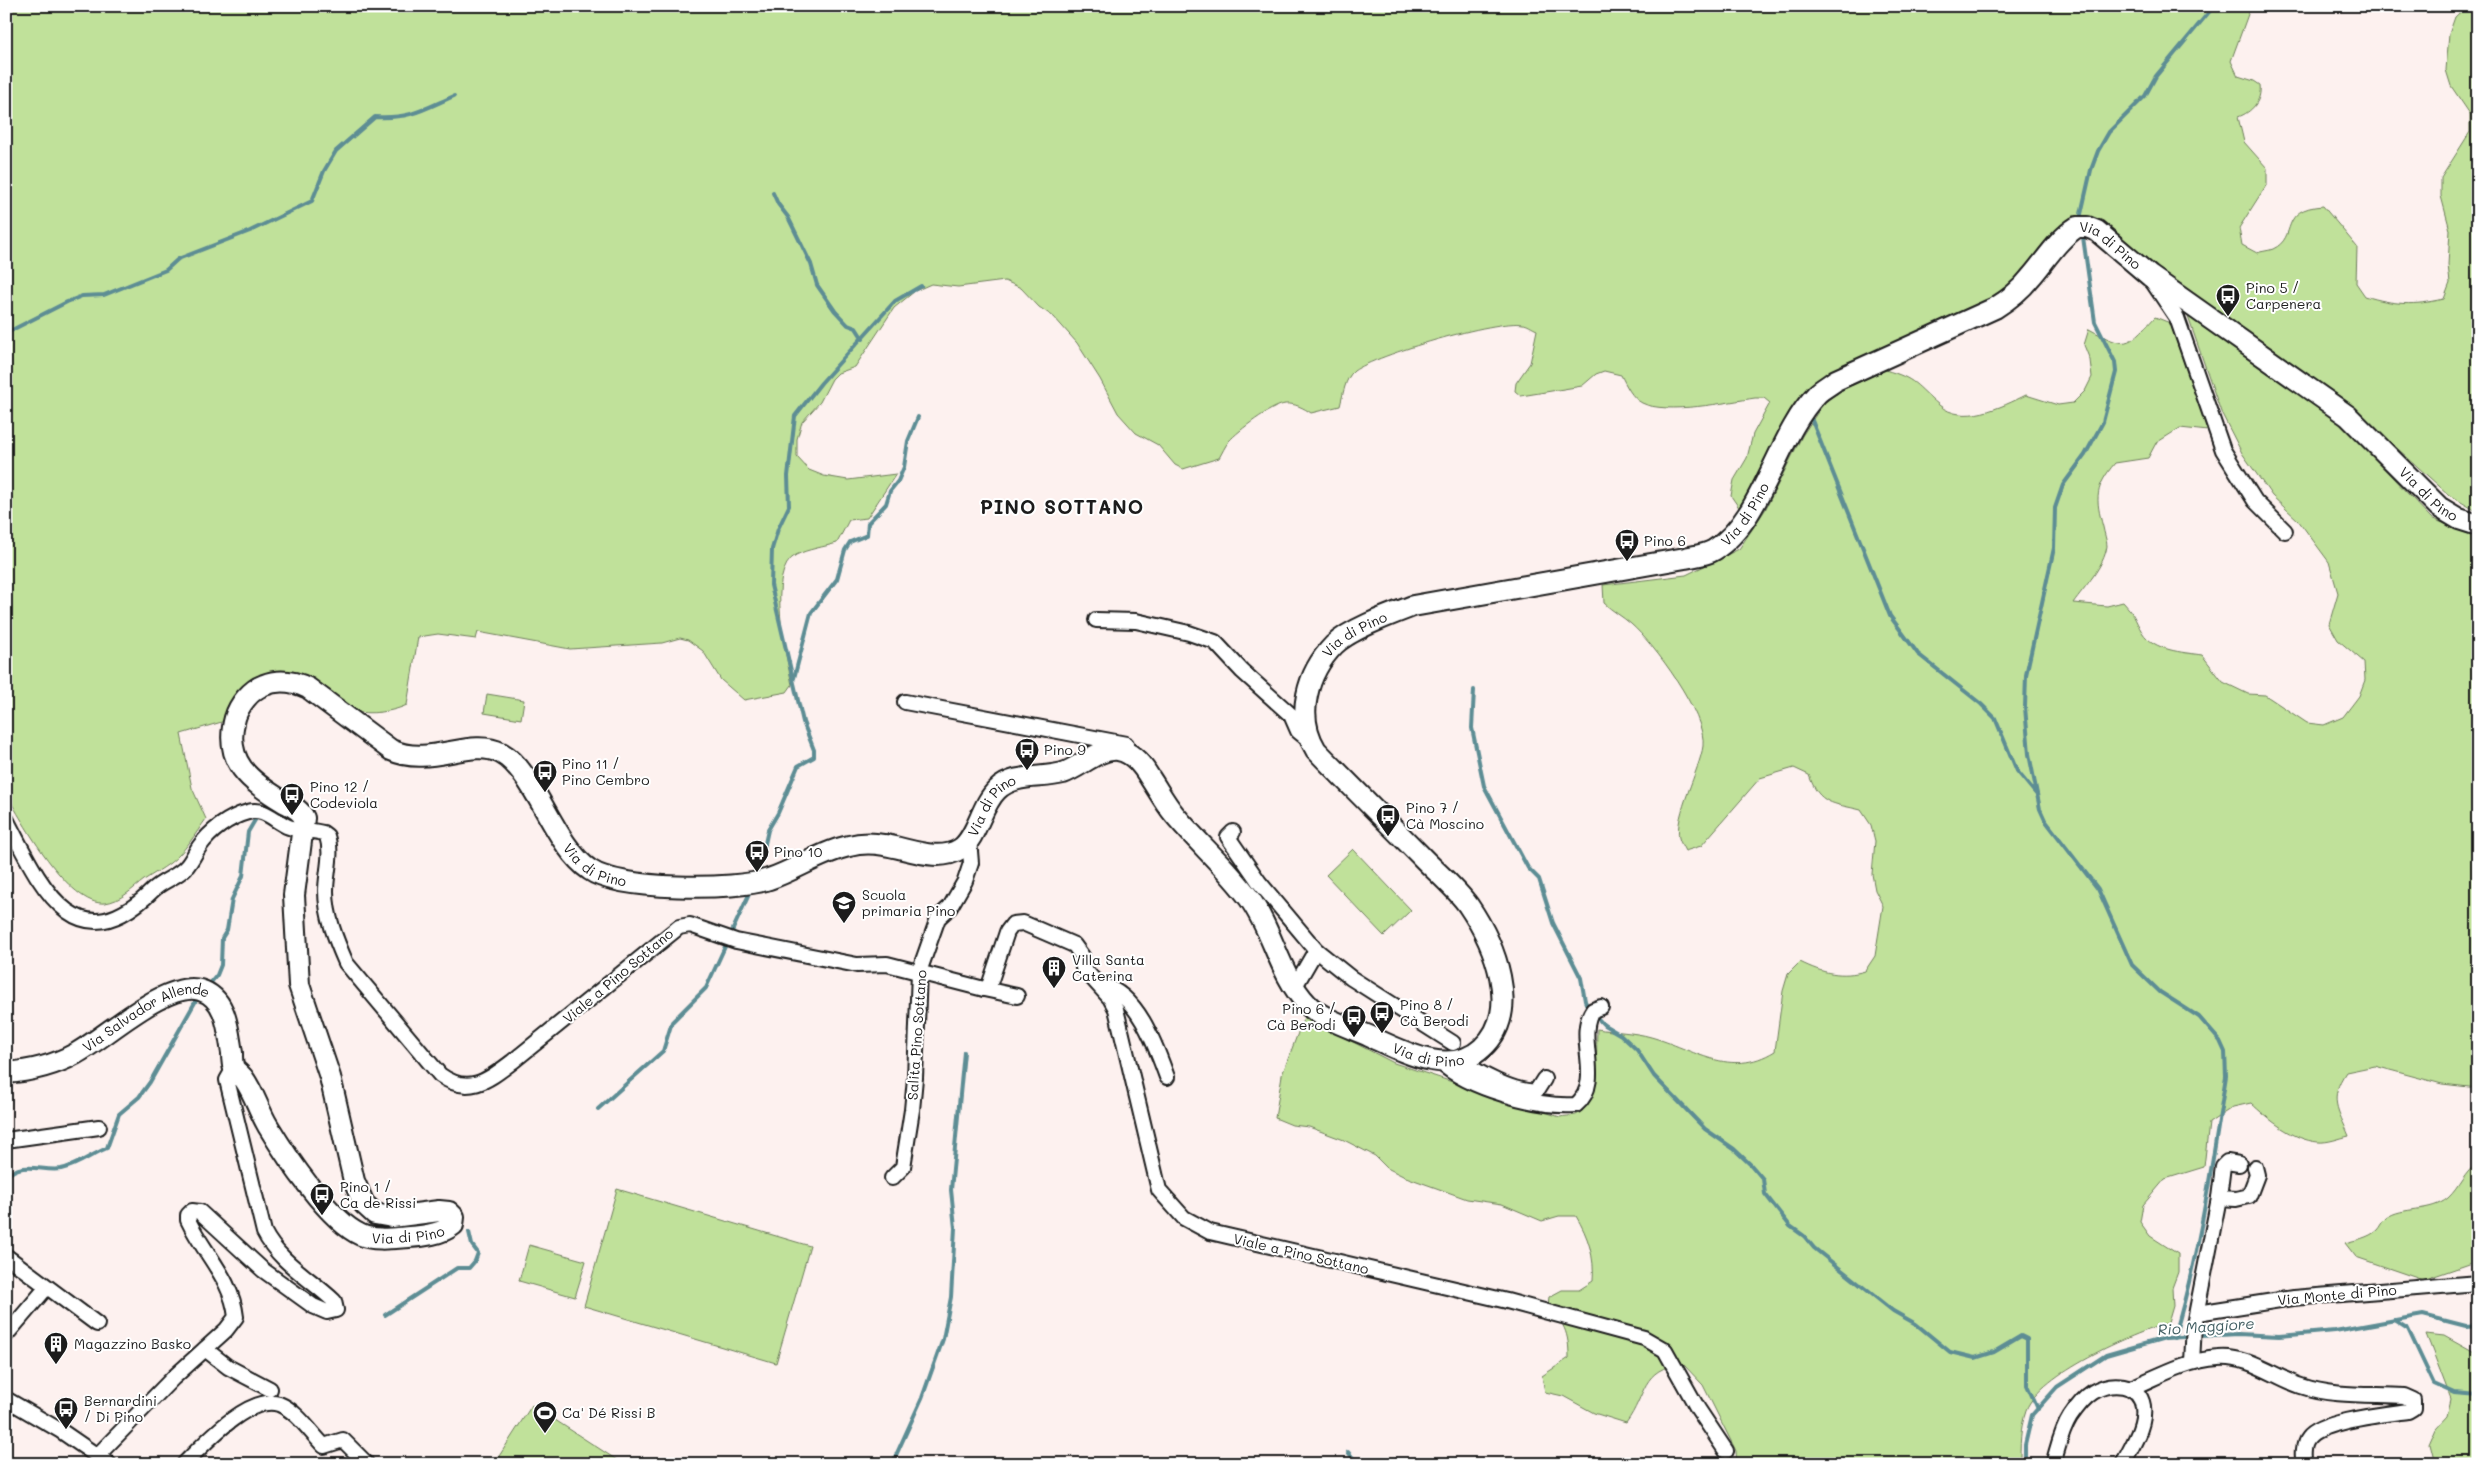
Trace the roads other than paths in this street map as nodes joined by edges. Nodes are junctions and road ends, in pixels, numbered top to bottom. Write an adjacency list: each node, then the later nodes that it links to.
1 (2150, 276): 2 (street, Via di Pino); 3 (street); 6 (street, Via di Pino)
2 (2478, 525)
3 (2285, 531)
4 (1096, 620): 6 (street)
5 (904, 702): 7 (street)
6 (1310, 740): 19 (street, Via di Pino)
7 (1151, 779): 11 (street, Via di Pino); 15 (street, Via di Pino)
8 (6, 819): 9 (street)
9 (304, 830): 11 (street, Via di Pino); 13 (street, Viale a Pino Sottano); 21 (street, Via di Pino)
10 (1233, 832): 12 (street)
11 (969, 839): 13 (street, Salita Pino Sottano)
12 (1316, 950): 15 (street); 19 (street)
13 (919, 972): 16 (street, Viale a Pino Sottano); 29 (street, Salita Pino Sottano)
14 (1098, 985): 16 (street, Viale a Pino Sottano); 23 (street, Viale a Pino Sottano); 42 (street, Viale a Pino Sottano)
15 (1294, 988): 20 (street, Via di Pino)
16 (984, 989): 17 (street)
17 (1017, 996)
18 (1601, 1006): 20 (street)
19 (1456, 1052): 20 (street, Via di Pino); 24 (street)
20 (1440, 1062)
21 (234, 1068): 22 (street, Via Salvador Allende); 37 (street)
22 (6, 1073)
23 (1168, 1077)
24 (1544, 1078)
25 (99, 1128): 26 (street)
26 (6, 1140)
27 (2239, 1164): 30 (street)
28 (2255, 1167): 30 (street)
29 (892, 1178)
30 (2219, 1198): 34 (street)
31 (6, 1256): 33 (street)
32 (2478, 1283): 34 (street, Via Monte di Pino)
33 (47, 1286): 35 (street); 36 (street)
34 (2196, 1319): 38 (street)
35 (97, 1324)
36 (6, 1335)
37 (205, 1349): 40 (street); 43 (street)
38 (2192, 1358): 39 (street); 49 (street)
39 (2132, 1388): 47 (street); 48 (street)
40 (270, 1389)
41 (6, 1399): 43 (street)
42 (1726, 1451)
43 (98, 1455): 45 (street)
44 (366, 1462): 46 (street)
45 (109, 1464)
46 (184, 1464)
47 (2053, 1464)
48 (2123, 1464)
49 (2306, 1464)

